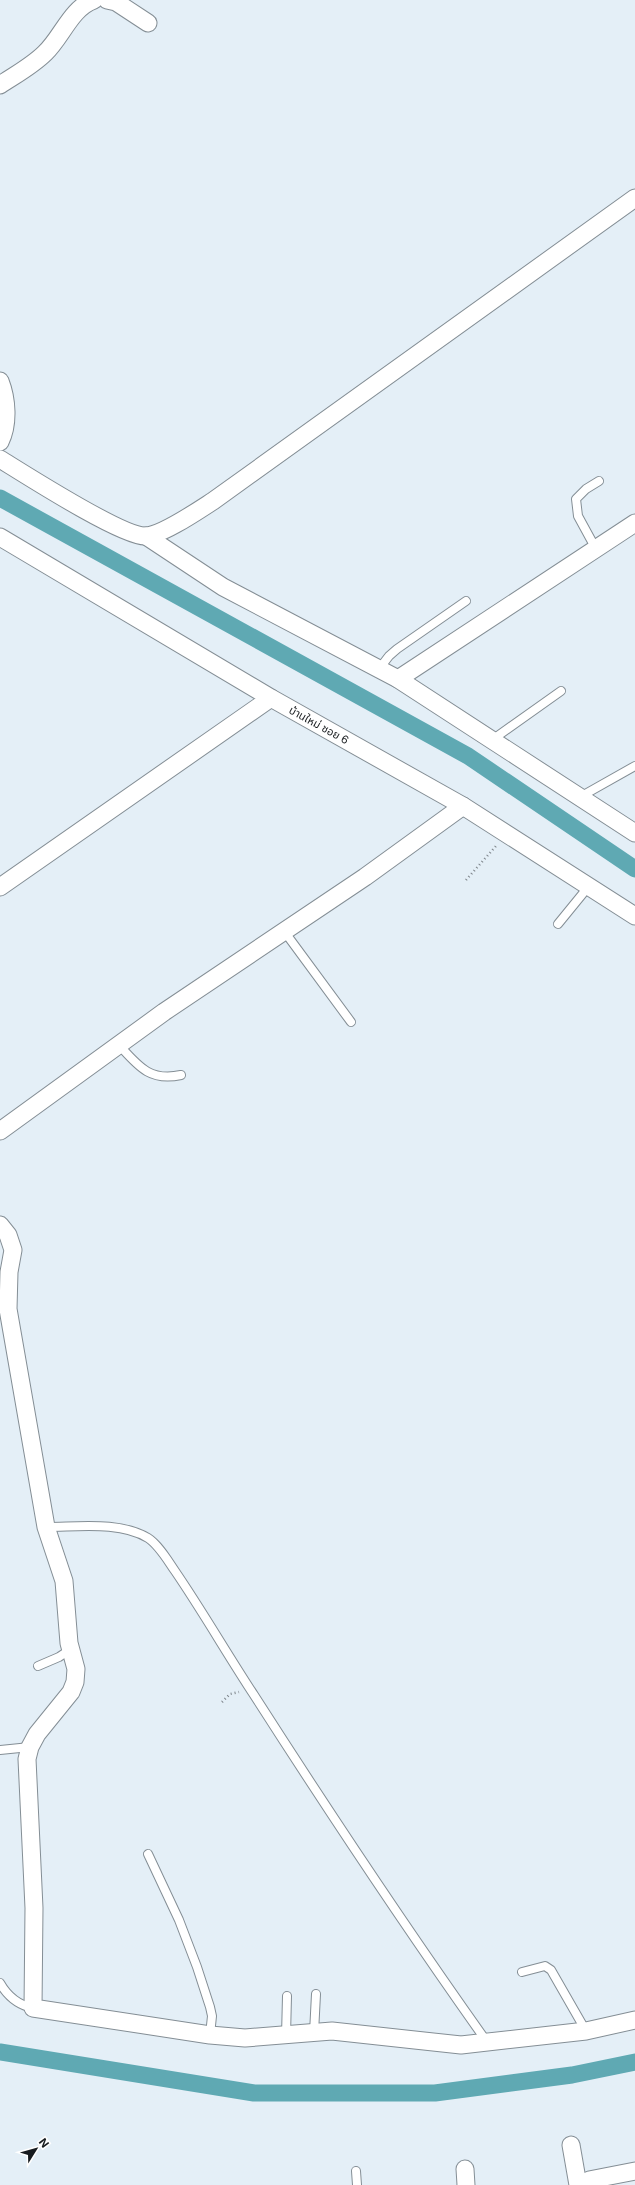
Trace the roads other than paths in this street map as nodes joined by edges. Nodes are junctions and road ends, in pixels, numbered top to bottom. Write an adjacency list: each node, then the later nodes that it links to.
1 (94, 0): 4 (street)
2 (107, 0): 3 (street)
3 (148, 23)
4 (0, 85)
5 (635, 198): 11 (street)
6 (0, 381): 7 (street)
7 (0, 442)
8 (0, 459): 11 (street)
9 (599, 481): 13 (lane)
10 (635, 523): 13 (street)
11 (146, 536): 15 (street)
12 (0, 537): 18 (street, บ้านใหม่ ซอย 6)
13 (596, 549): 16 (street)
14 (466, 601): 15 (lane)
15 (379, 669): 16 (street)
16 (398, 679): 19 (street)
17 (561, 691): 19 (lane)
18 (271, 698): 22 (street, บ้านใหม่ ซอย 6); 24 (street)
19 (492, 740): 21 (street)
20 (635, 766): 21 (lane)
21 (580, 797): 23 (street)
22 (463, 806): 25 (street, บ้านใหม่ ซอย 6); 28 (street)
23 (635, 833)
24 (0, 886)
25 (589, 886): 26 (street, บ้านใหม่ ซอย 6); 27 (lane)
26 (635, 916)
27 (558, 924)
28 (284, 931): 29 (lane); 30 (street)
29 (351, 1022)
30 (119, 1045): 31 (lane); 32 (street)
31 (181, 1075)
32 (0, 1131)
33 (0, 1225): 34 (street)
34 (46, 1527): 35 (street); 50 (lane)
35 (71, 1649): 36 (lane); 37 (street)
36 (38, 1666)
37 (30, 1747): 38 (lane); 44 (street)
38 (0, 1750)
39 (148, 1854): 48 (lane)
40 (522, 1972): 46 (lane)
41 (0, 1984): 44 (lane)
42 (316, 1994): 47 (lane)
43 (287, 1996): 49 (lane)
44 (33, 2008): 48 (street)
45 (635, 2020): 46 (street)
46 (586, 2032): 50 (street)
47 (314, 2033): 49 (street); 50 (street)
48 (210, 2036): 49 (street)
49 (286, 2036)
50 (488, 2042)
51 (571, 2145): 54 (street)
52 (356, 2171): 55 (lane)
53 (635, 2171): 54 (street)
54 (584, 2183)
55 (357, 2185)

